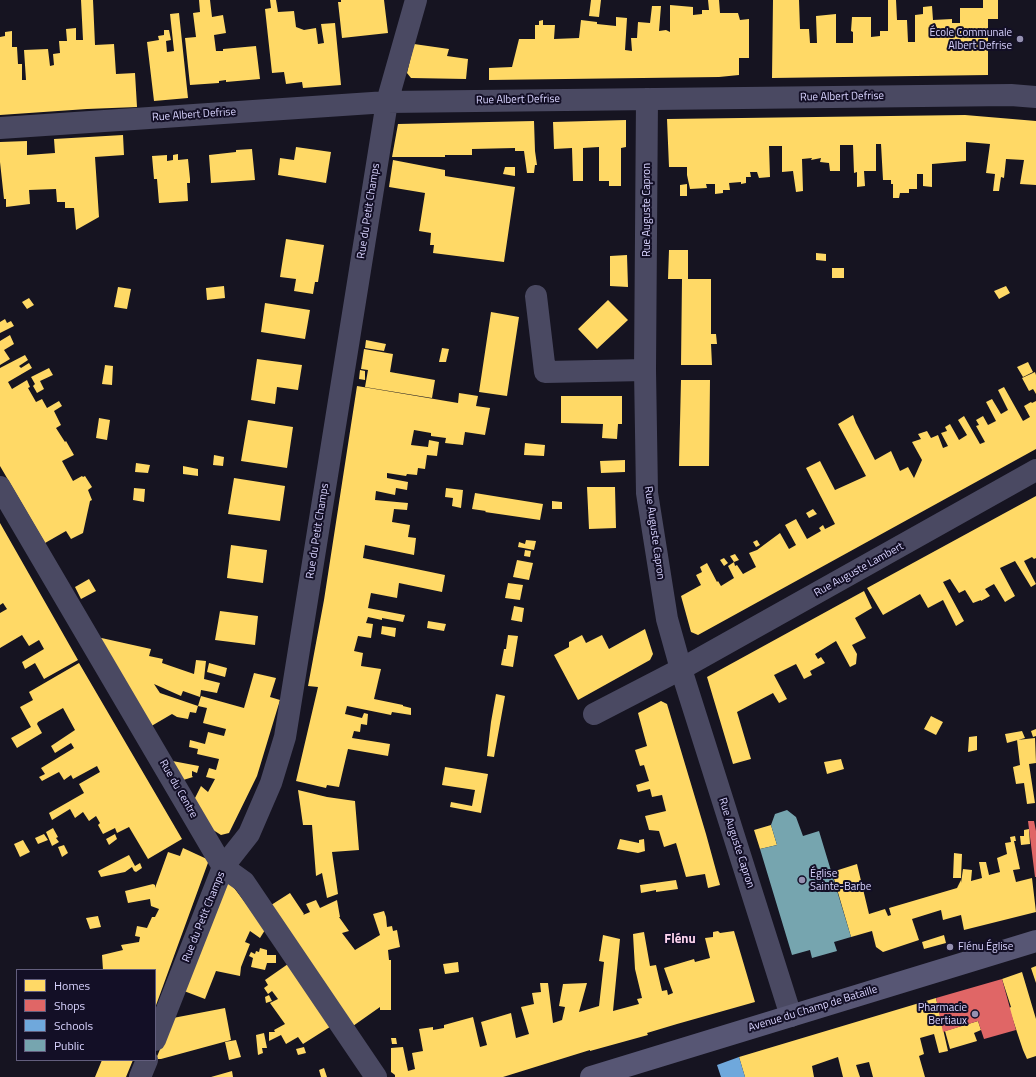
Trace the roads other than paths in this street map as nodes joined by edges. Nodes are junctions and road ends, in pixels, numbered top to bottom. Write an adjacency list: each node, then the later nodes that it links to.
1 (416, 0): 4 (street, Rue du Petit Champs)
2 (1036, 97): 3 (street, Rue Albert Defrise)
3 (647, 99): 4 (street, Rue Albert Defrise); 7 (street, Rue Auguste Capron)
4 (387, 102): 5 (street, Rue Albert Defrise); 12 (street, Rue du Petit Champs)
5 (0, 128)
6 (536, 296): 7 (street)
7 (646, 370): 10 (street, Rue Auguste Capron)
8 (1036, 470): 10 (street, Rue Auguste Lambert)
9 (0, 487): 12 (street, Rue du Centre)
10 (681, 670): 11 (street); 14 (street, Rue Auguste Capron)
11 (594, 714)
12 (223, 867): 15 (street, Rue du Petit Champs); 18 (street, Rue du Centre)
13 (1036, 941): 14 (street, Avenue du Champ de Bataille)
14 (791, 1016): 19 (street, Avenue du Champ de Bataille)
15 (156, 1037)
16 (147, 1061): 17 (street)
17 (140, 1077)
18 (376, 1077)
19 (591, 1077)

